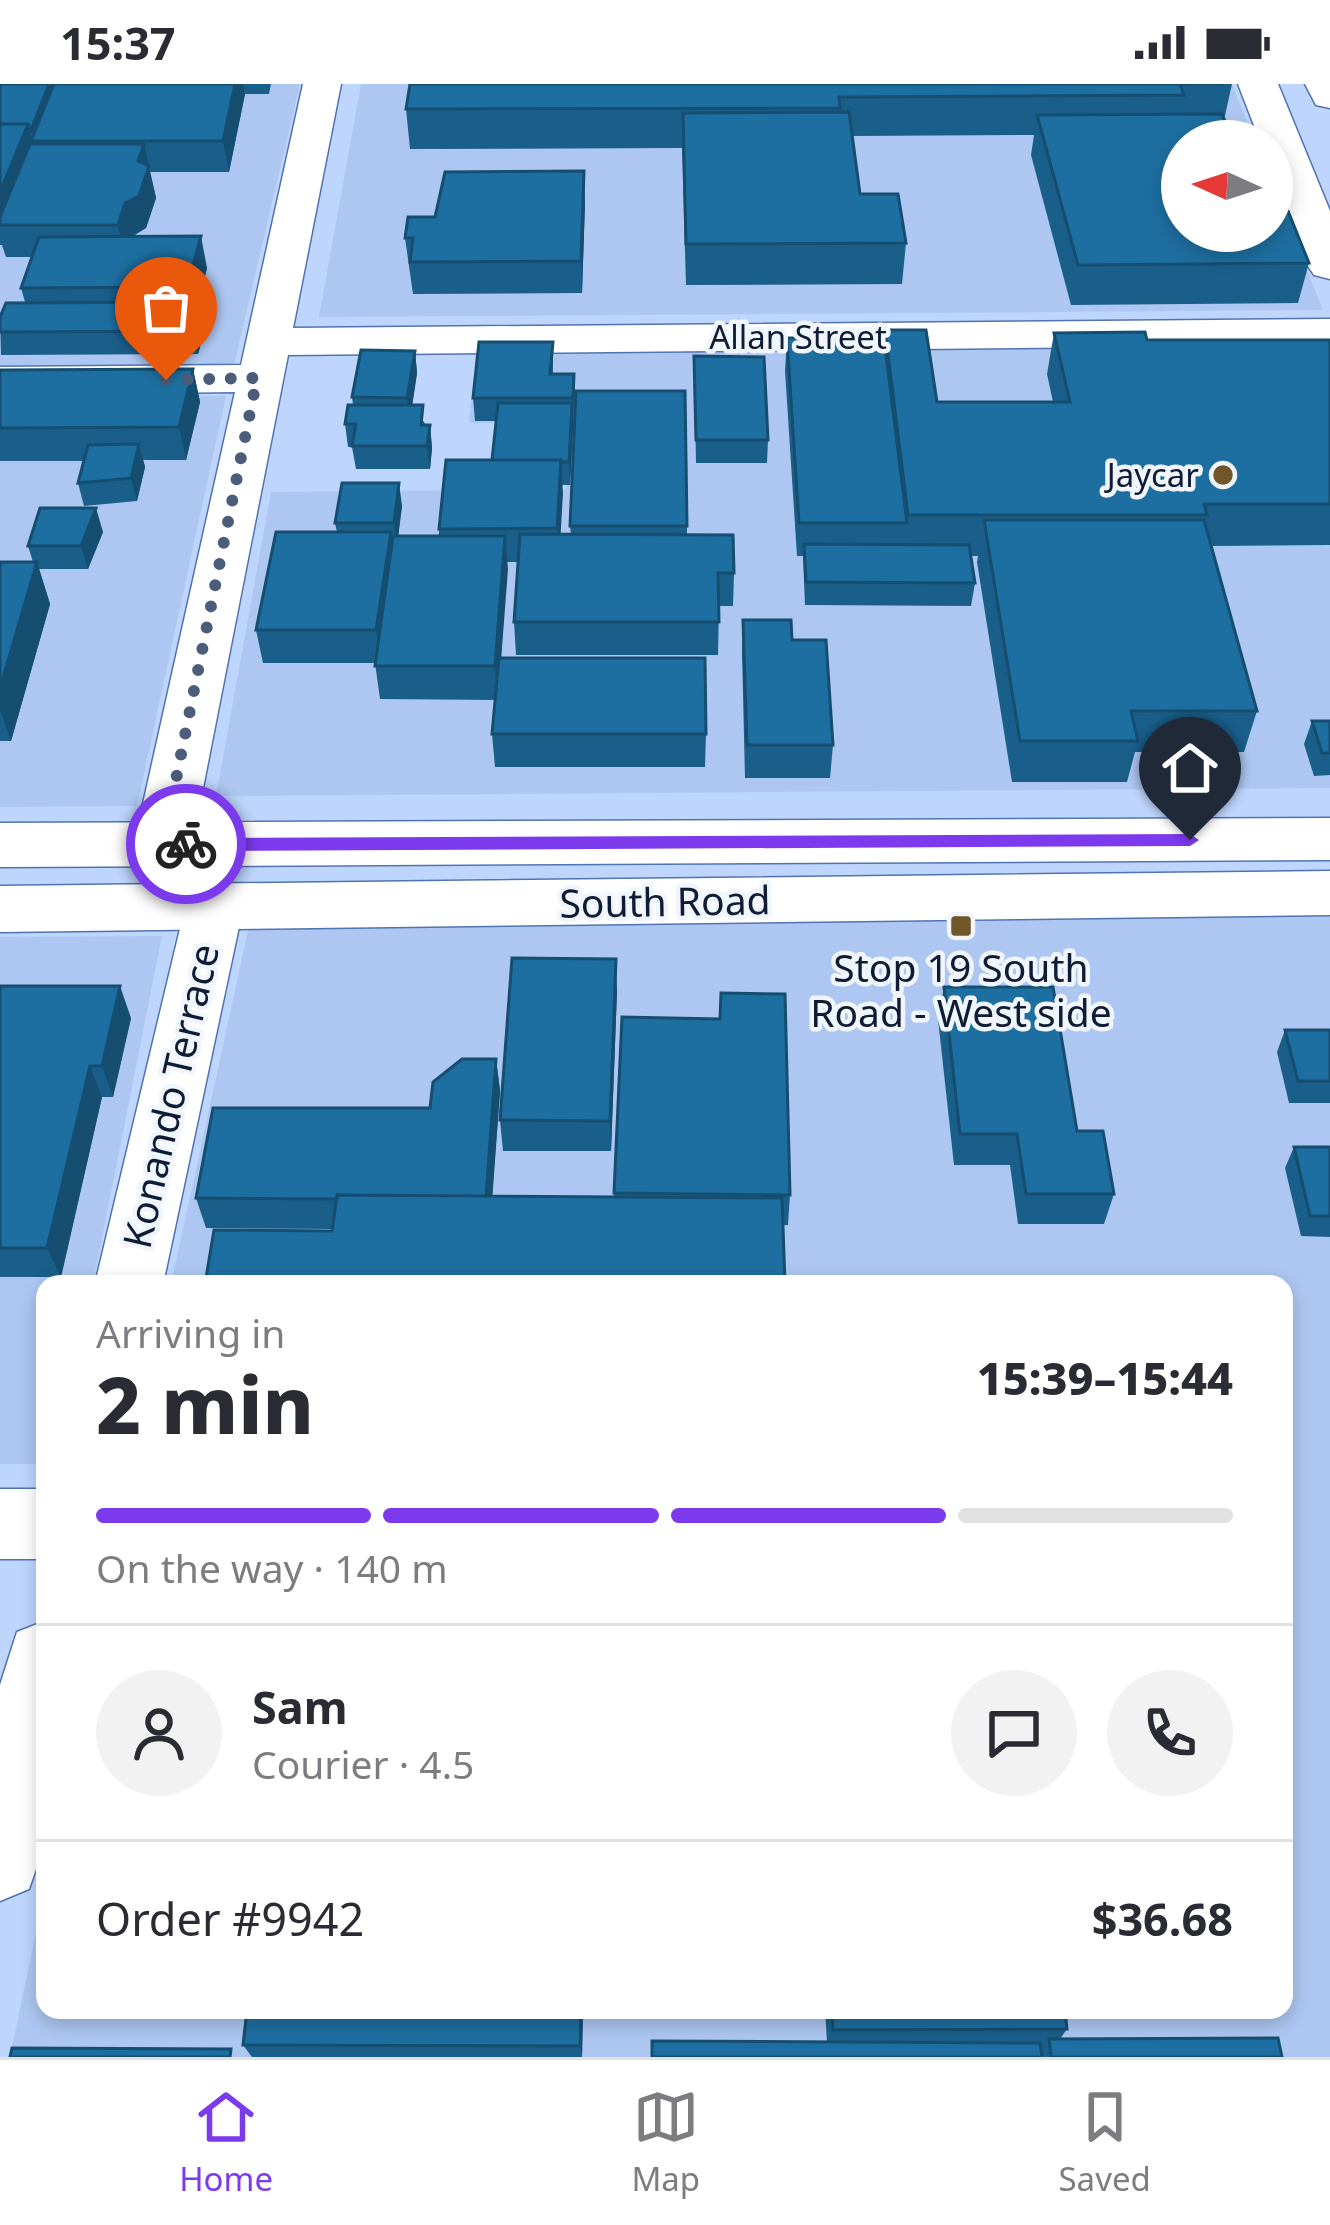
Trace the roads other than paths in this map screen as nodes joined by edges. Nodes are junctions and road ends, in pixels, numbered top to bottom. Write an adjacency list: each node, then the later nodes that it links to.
1 (322, 84): 7 (street)
2 (1258, 84): 5 (main road)
3 (1325, 84): 4 (main road)
4 (1330, 96)
5 (1330, 266)
6 (1330, 332): 7 (street, Allan Street)
7 (261, 360): 8 (street, Allan Street); 10 (street)
8 (0, 381)
9 (1330, 839): 10 (main road, South Road)
10 (163, 844): 11 (main road, South Road)
11 (0, 845)
12 (1330, 893): 13 (main road, South Road)
13 (214, 908): 14 (main road, South Road); 15 (street, Konando Terrace)
14 (0, 909)
15 (131, 1275)
16 (0, 1524): 17 (street)
17 (36, 1524)
18 (36, 1699): 19 (street)
19 (0, 1860)

